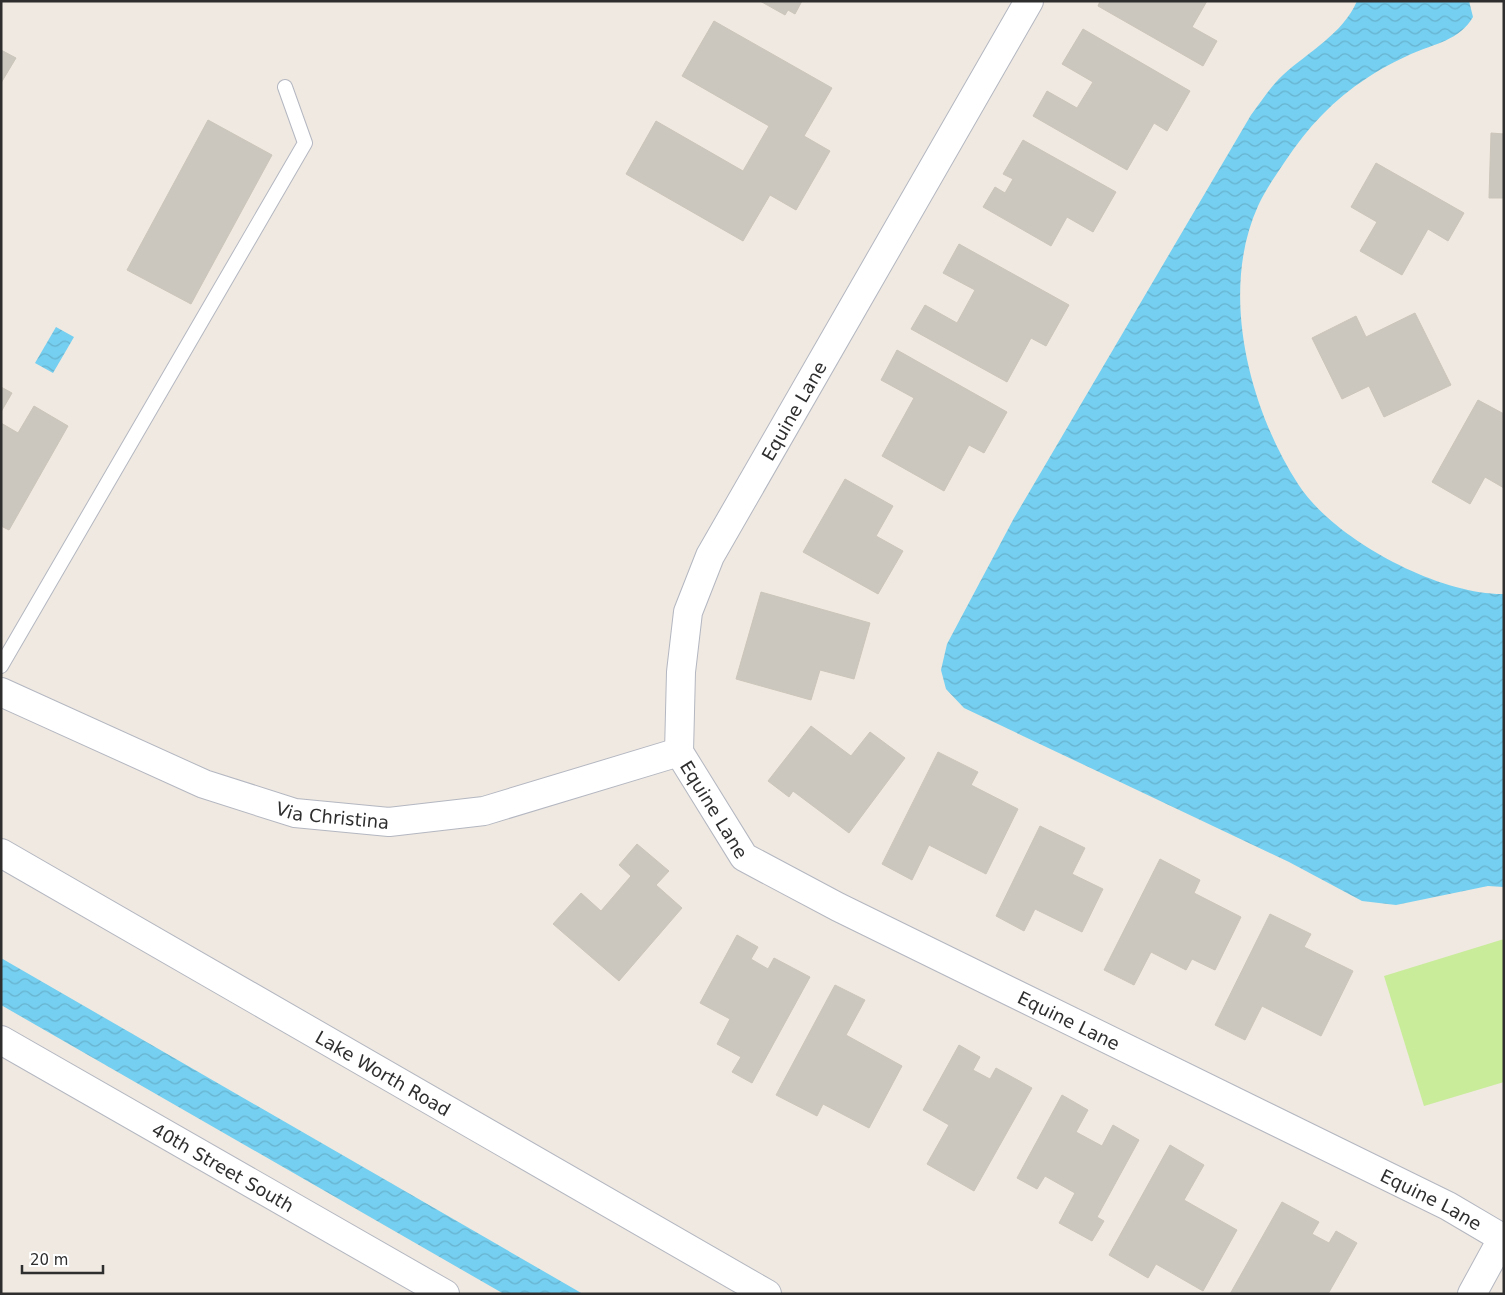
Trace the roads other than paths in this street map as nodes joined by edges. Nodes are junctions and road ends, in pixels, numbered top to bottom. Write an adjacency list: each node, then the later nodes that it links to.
1 (1029, 1): 5 (street, Equine Lane)
2 (285, 88): 3 (lane)
3 (1, 666)
4 (1, 692): 5 (street, Via Christina)
5 (680, 752): 8 (street, Equine Lane)
6 (1, 853): 10 (street, Lake Worth Road)
7 (1, 1040): 9 (street, 40th Street South)
8 (1503, 1239): 11 (street)
9 (445, 1294)
10 (767, 1294)
11 (1472, 1294)

